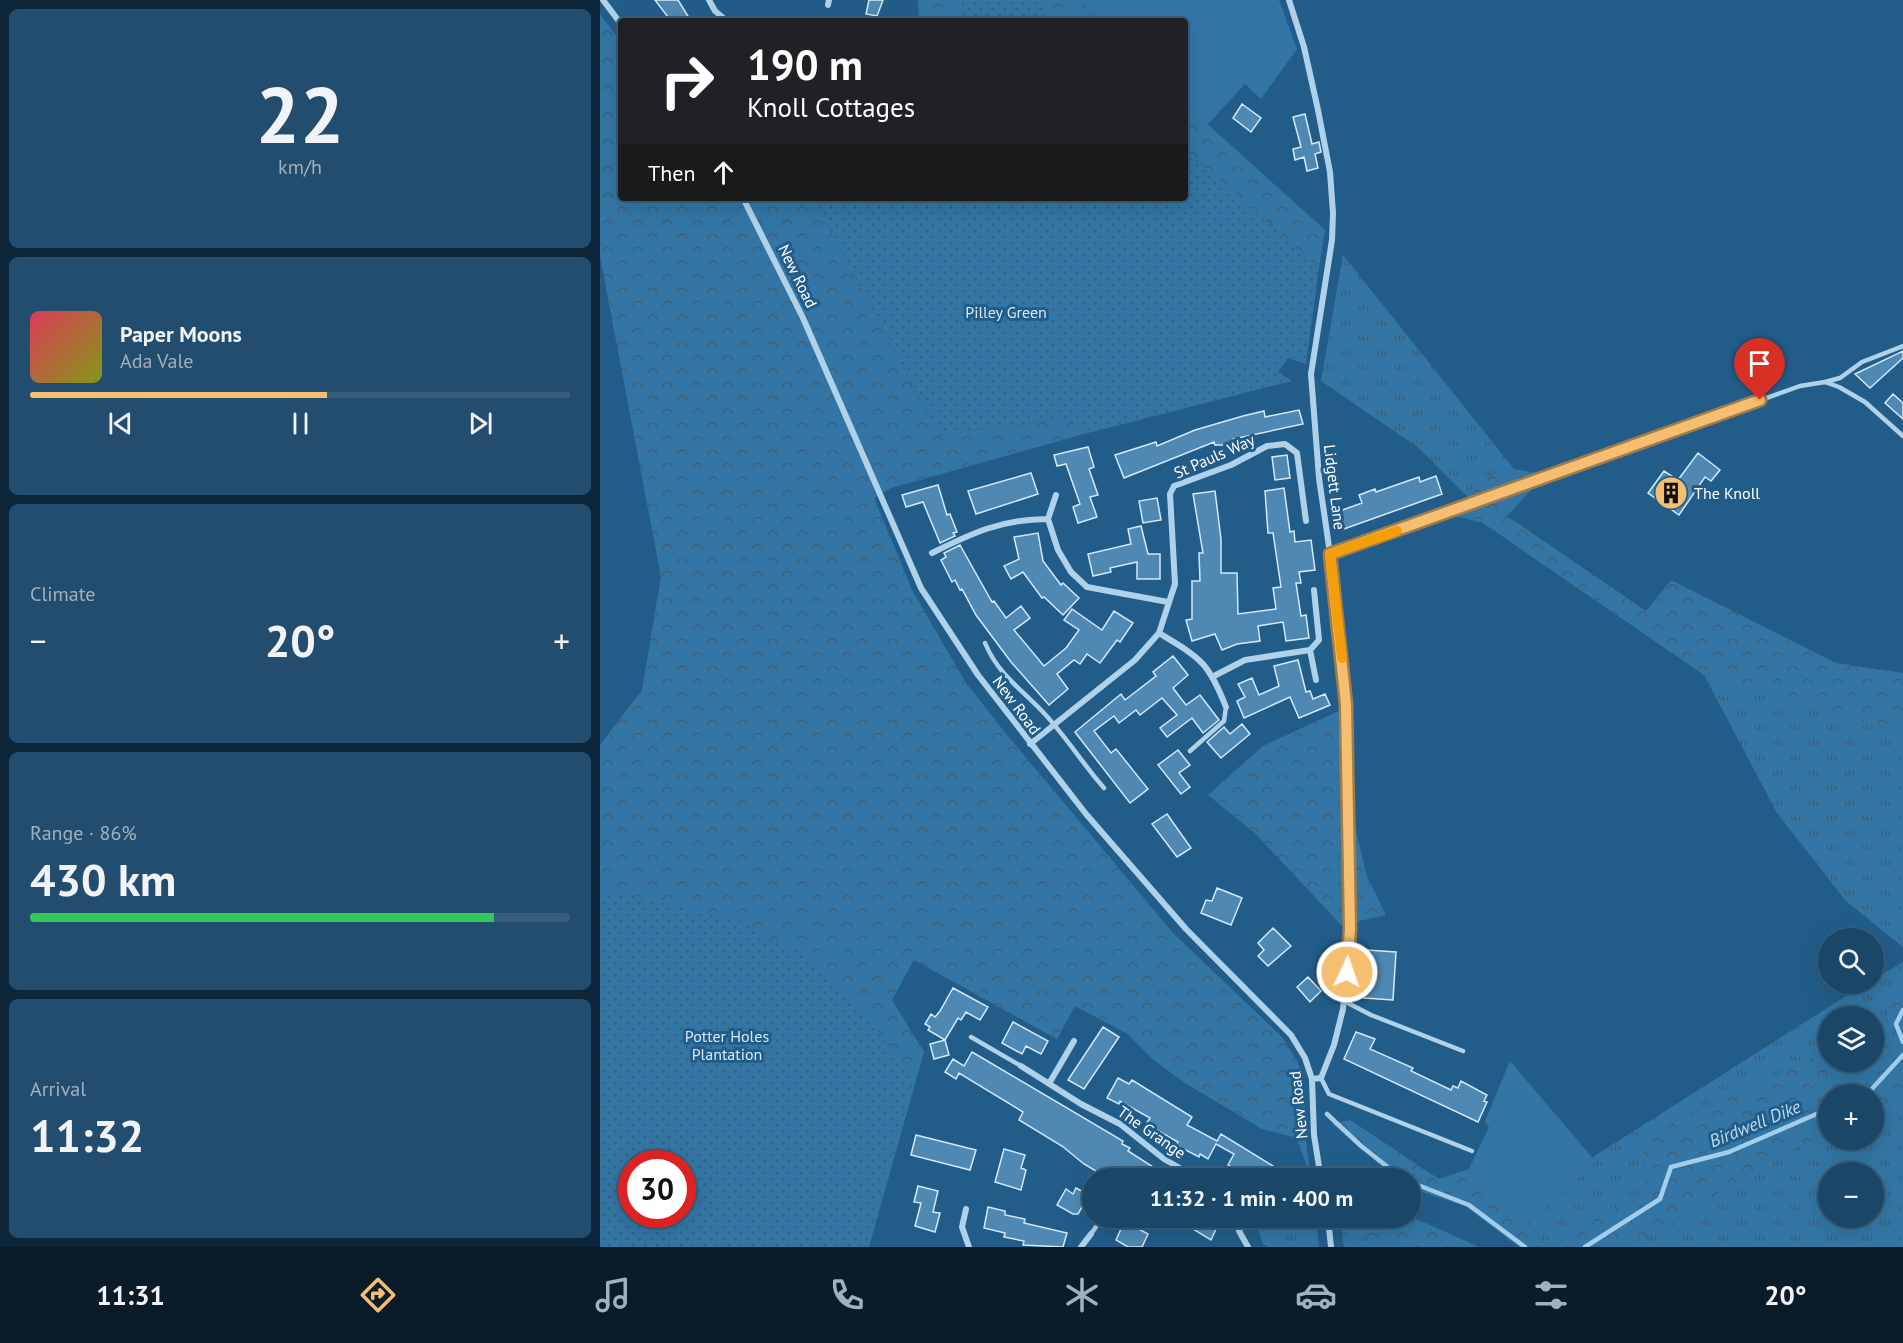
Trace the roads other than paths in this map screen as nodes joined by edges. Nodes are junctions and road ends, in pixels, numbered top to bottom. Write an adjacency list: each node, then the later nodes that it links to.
1 (603, 0): 5 (street)
2 (709, 0): 4 (street)
3 (1289, 0): 15 (street, Lidgett Lane)
4 (724, 18)
5 (618, 20)
6 (744, 201): 25 (street, New Road)
7 (1903, 346): 8 (lane)
8 (1825, 382): 9 (lane); 11 (lane)
9 (1903, 436)
10 (1056, 495): 12 (street)
11 (1446, 514): 15 (street)
12 (1048, 519): 14 (street); 17 (street)
13 (1306, 520): 17 (street, St Pauls Way)
14 (932, 553)
15 (1330, 554): 28 (street, Lidgett Lane)
16 (1314, 590): 20 (street)
17 (1168, 602): 18 (street, St Pauls Way)
18 (1159, 633): 21 (street); 24 (street, St Pauls Way)
19 (985, 643): 24 (lane)
20 (1310, 650): 21 (street); 22 (street)
21 (1214, 676): 23 (street)
22 (1316, 680)
23 (1226, 707): 26 (lane)
24 (1054, 725): 25 (street, St Pauls Way); 27 (lane)
25 (1030, 744): 34 (street, New Road)
26 (1190, 751)
27 (1104, 788)
28 (1344, 1001): 31 (lane); 33 (street, Lidgett Lane)
29 (971, 1037): 32 (lane)
30 (1074, 1041): 35 (street)
31 (1463, 1051)
32 (1021, 1066): 35 (street, The Grange)
33 (1321, 1078): 34 (street); 36 (lane)
34 (1312, 1079): 38 (street, New Road)
35 (1050, 1082): 37 (street, The Grange)
36 (1472, 1151)
37 (1181, 1168)
38 (1319, 1168)
39 (966, 1209): 44 (street)
40 (1094, 1228): 43 (lane)
41 (1241, 1228): 46 (street)
42 (1329, 1228): 47 (street)
43 (1090, 1234): 45 (street)
44 (969, 1247)
45 (1081, 1247)
46 (1248, 1247)
47 (1331, 1247)

